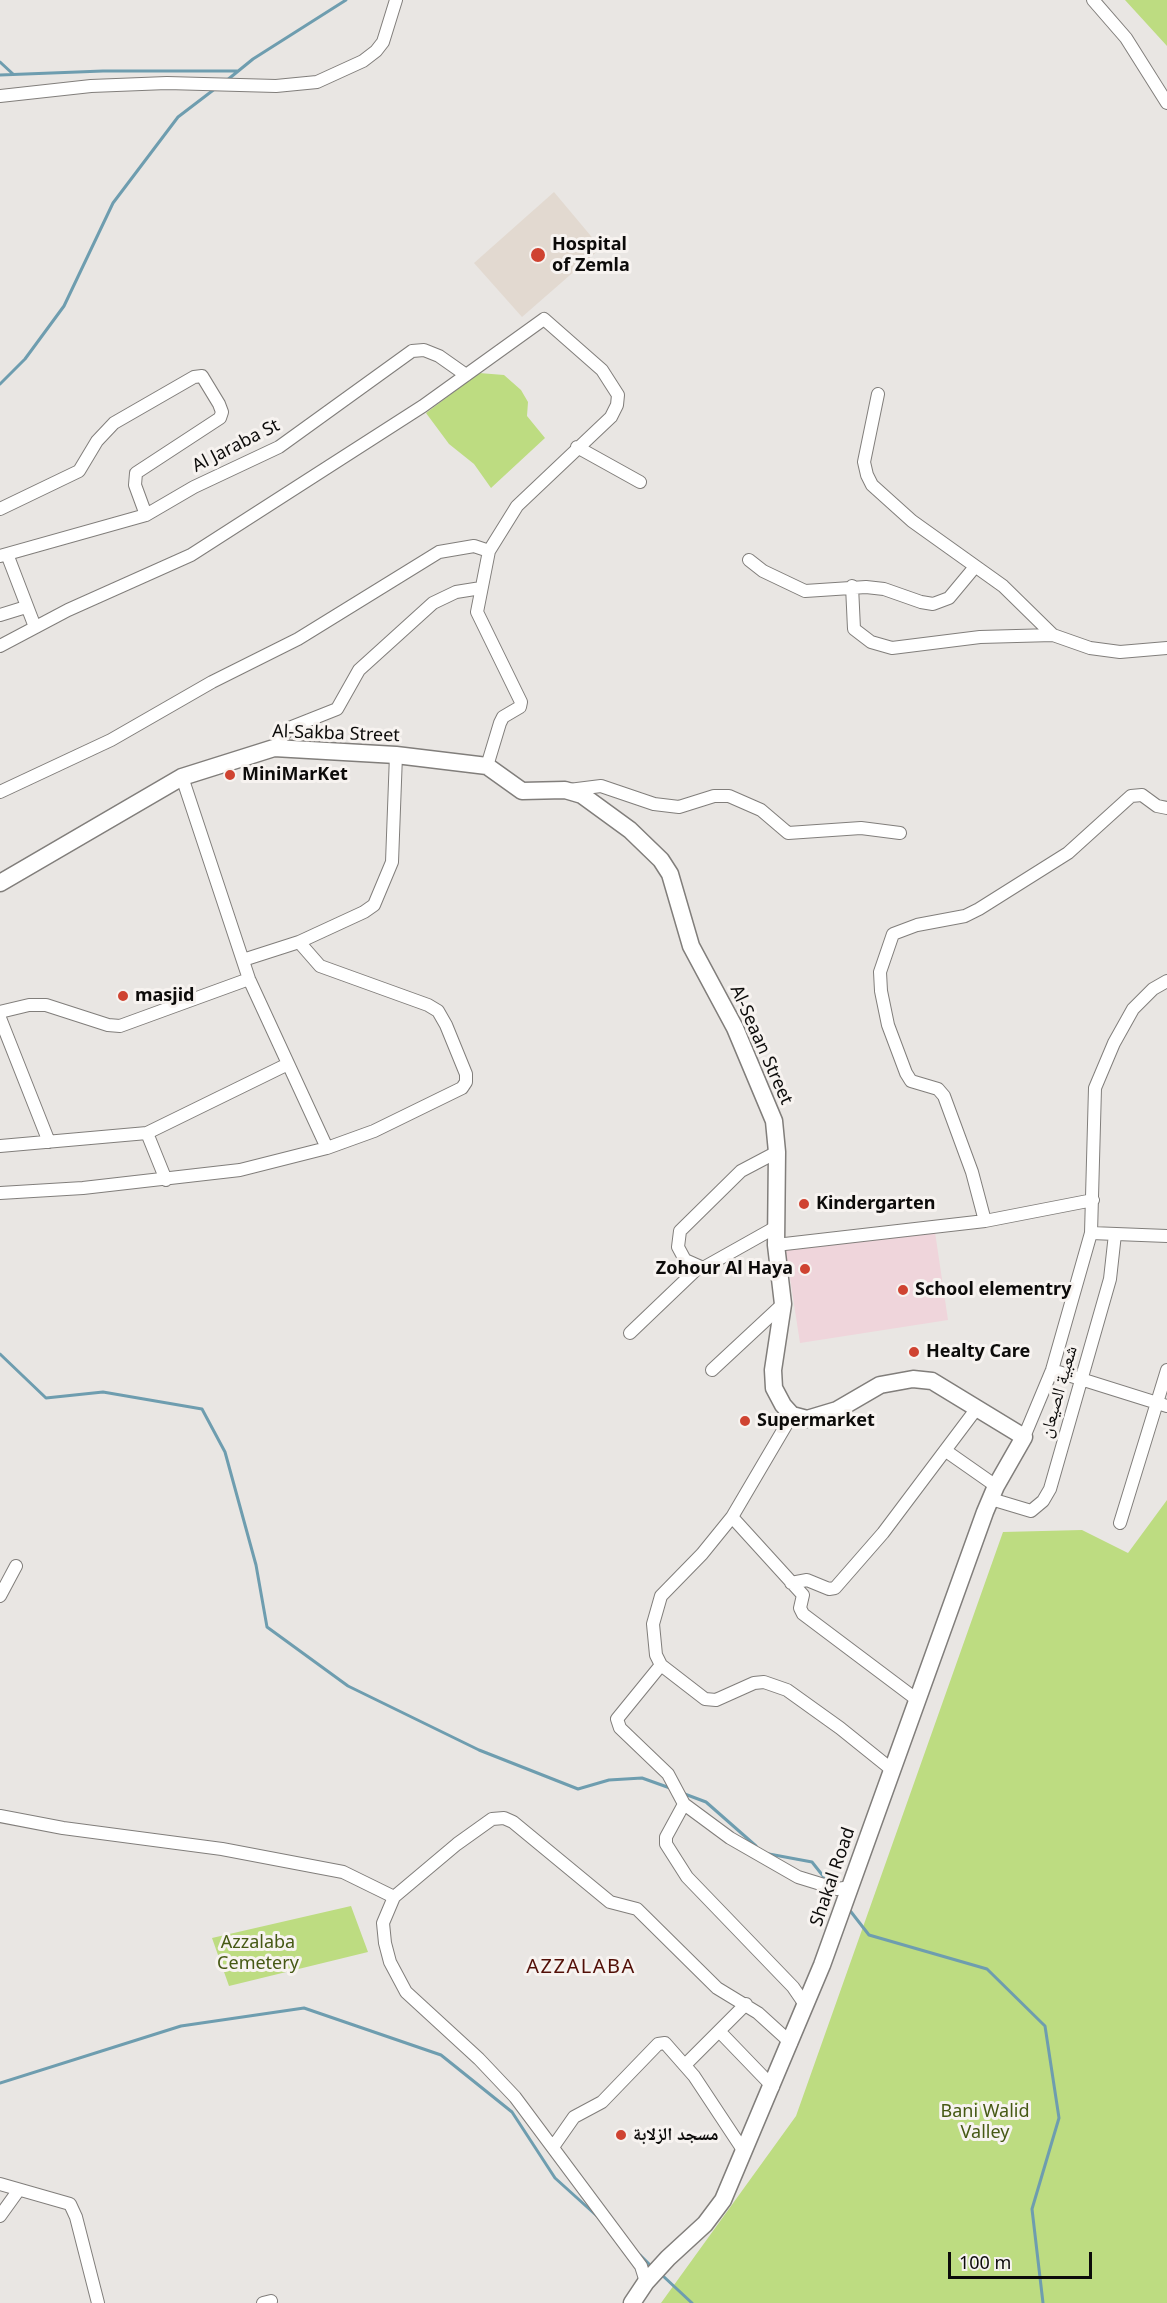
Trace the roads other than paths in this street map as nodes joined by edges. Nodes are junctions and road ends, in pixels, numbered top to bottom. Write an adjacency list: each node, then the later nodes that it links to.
1 (396, 0): 3 (street)
2 (1093, 0): 4 (street)
3 (0, 96)
4 (1167, 103)
5 (466, 375): 7 (street); 10 (street, Al Jaraba St); 19 (street)
6 (878, 394): 14 (street)
7 (577, 447): 8 (street); 11 (street)
8 (640, 482)
9 (0, 510): 10 (street)
10 (146, 515): 12 (street, Al Jaraba St)
11 (489, 551): 16 (street); 28 (street)
12 (3, 555): 17 (street)
13 (749, 560): 15 (street)
14 (974, 568): 15 (street); 20 (street)
15 (852, 586): 20 (street)
16 (481, 588): 23 (street); 25 (street)
17 (26, 607): 18 (street); 19 (street)
18 (0, 615)
19 (35, 627): 21 (street)
20 (1053, 635): 22 (street)
21 (0, 646)
22 (1167, 648)
23 (274, 748): 24 (main road, Al-Sakba Street); 26 (main road, Al-Sakba Street)
24 (396, 755): 25 (main road, Al-Sakba Street); 32 (street)
25 (488, 766): 27 (main road, Al-Seaan Street)
26 (182, 777): 31 (main road, Al-Sakba Street); 33 (street)
27 (565, 790): 30 (street); 43 (main road, Al-Seaan Street)
28 (0, 792)
29 (1167, 808): 47 (street)
30 (900, 833)
31 (0, 883)
32 (299, 942): 33 (street); 42 (street)
33 (243, 960): 34 (street)
34 (249, 979): 36 (street); 38 (street)
35 (1167, 981): 46 (street)
36 (0, 1012)
37 (0, 1018): 40 (street)
38 (288, 1064): 39 (street); 42 (street)
39 (147, 1133): 40 (street); 44 (street)
40 (49, 1142): 41 (street)
41 (0, 1146)
42 (327, 1148): 44 (street)
43 (777, 1152): 48 (main road, Al-Seaan Street); 53 (street)
44 (166, 1180): 45 (street)
45 (0, 1193)
46 (1093, 1200): 47 (street); 49 (street)
47 (985, 1221): 52 (street)
48 (776, 1227): 52 (main road, Al-Seaan Street); 53 (street)
49 (1090, 1233): 50 (street); 57 (street)
50 (1115, 1234): 51 (street); 59 (street, شعبية الصيعان)
51 (1167, 1236)
52 (777, 1245): 54 (main road, Al-Seaan Street)
53 (698, 1268): 55 (street)
54 (783, 1304): 56 (street); 62 (main road, Al-Seaan Street)
55 (630, 1333)
56 (712, 1370)
57 (1053, 1370): 59 (street); 63 (street)
58 (1167, 1370): 60 (street)
59 (1081, 1379): 60 (street); 65 (street, شعبية الصيعان)
60 (1162, 1405): 67 (street)
61 (977, 1408): 62 (main road); 63 (main road); 64 (street)
62 (792, 1415): 66 (street)
63 (1024, 1437): 65 (main road, Shakal Road)
64 (946, 1451): 65 (street); 69 (street)
65 (993, 1492): 72 (main road, Shakal Road)
66 (732, 1517): 69 (street); 71 (street)
67 (1120, 1523)
68 (16, 1566): 70 (street)
69 (791, 1583): 72 (street)
70 (0, 1596)
71 (661, 1665): 73 (street); 74 (street)
72 (916, 1699): 73 (main road, Shakal Road)
73 (891, 1769): 76 (main road, Shakal Road)
74 (684, 1804): 76 (street); 79 (street)
75 (0, 1816): 77 (street)
76 (851, 1887): 79 (main road, Shakal Road)
77 (394, 1897): 78 (street); 84 (street)
78 (746, 2004): 80 (street); 81 (street)
79 (806, 2006): 81 (main road, Shakal Road)
80 (720, 2032): 82 (street); 83 (street)
81 (791, 2043): 83 (main road, Shakal Road)
82 (684, 2065): 84 (street); 85 (street)
83 (773, 2087): 85 (main road, Shakal Road)
84 (553, 2147): 89 (street)
85 (743, 2150): 89 (main road, Shakal Road)
86 (0, 2184): 87 (street)
87 (18, 2191): 88 (street); 90 (street)
88 (0, 2216)
89 (646, 2282): 91 (main road, Shakal Road)
90 (99, 2303)
91 (632, 2303)

